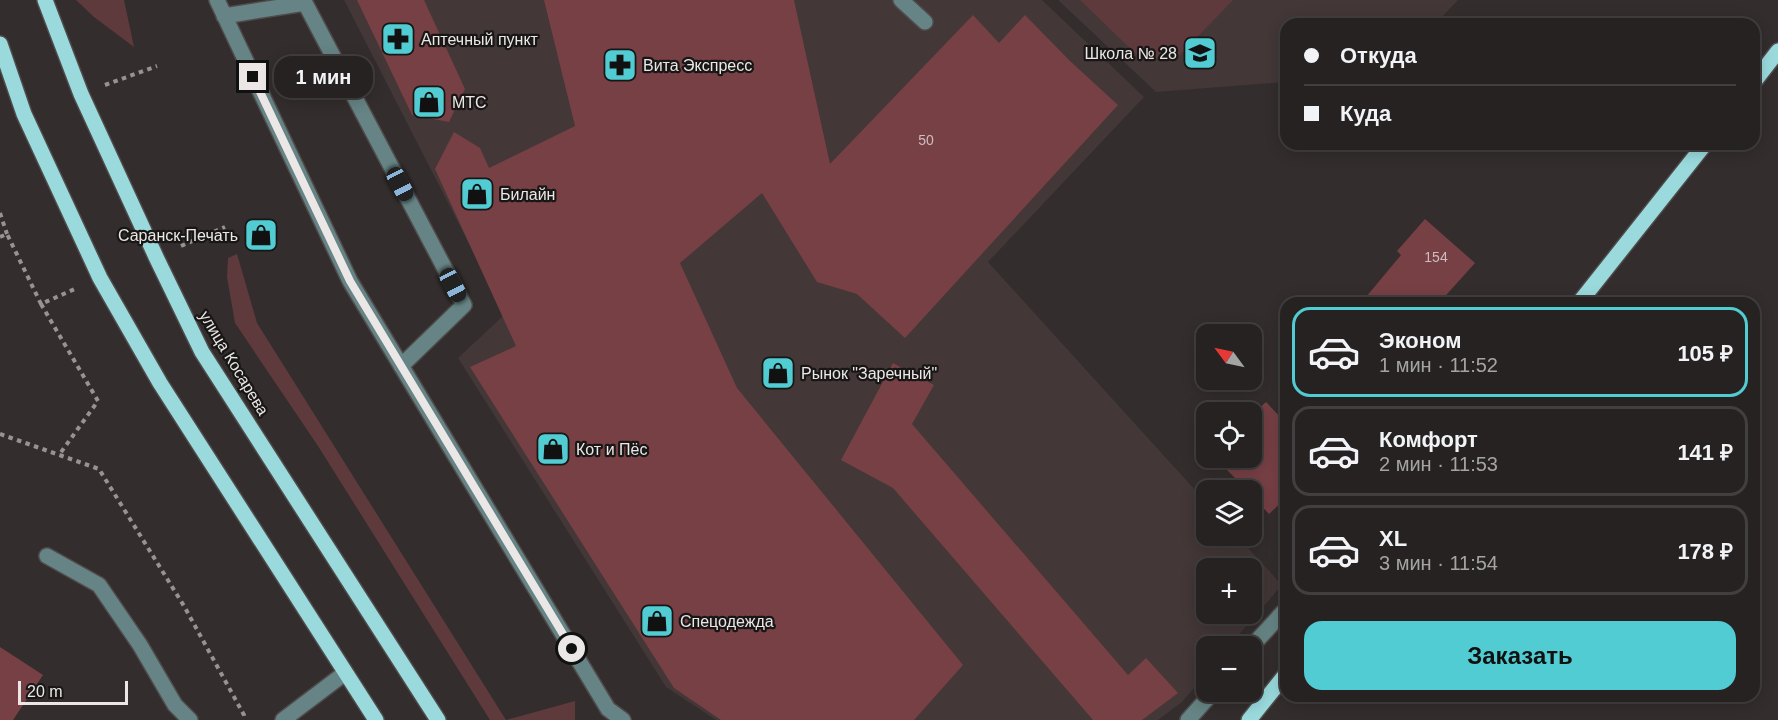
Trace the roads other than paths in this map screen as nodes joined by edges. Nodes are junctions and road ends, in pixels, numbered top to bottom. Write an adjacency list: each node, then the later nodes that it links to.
1 (45, 0): 22 (main road, улица Косарева)
2 (217, 0): 4 (lane)
3 (901, 0): 5 (lane)
4 (224, 16): 11 (lane); 11 (lane)
5 (925, 22)
6 (0, 44): 15 (main road)
7 (1778, 51): 8 (main road)
8 (1760, 74)
9 (1700, 150): 10 (main road)
10 (1584, 297)
11 (401, 366): 18 (lane)
12 (47, 556): 19 (lane)
13 (1280, 616): 14 (lane)
14 (1261, 636)
15 (345, 673): 20 (lane); 21 (main road)
16 (1280, 681): 25 (main road)
17 (1204, 702): 24 (lane)
18 (603, 715): 23 (lane)
19 (190, 720)
20 (283, 720)
21 (376, 720)
22 (438, 720)
23 (623, 720)
24 (1188, 720)
25 (1249, 720)

